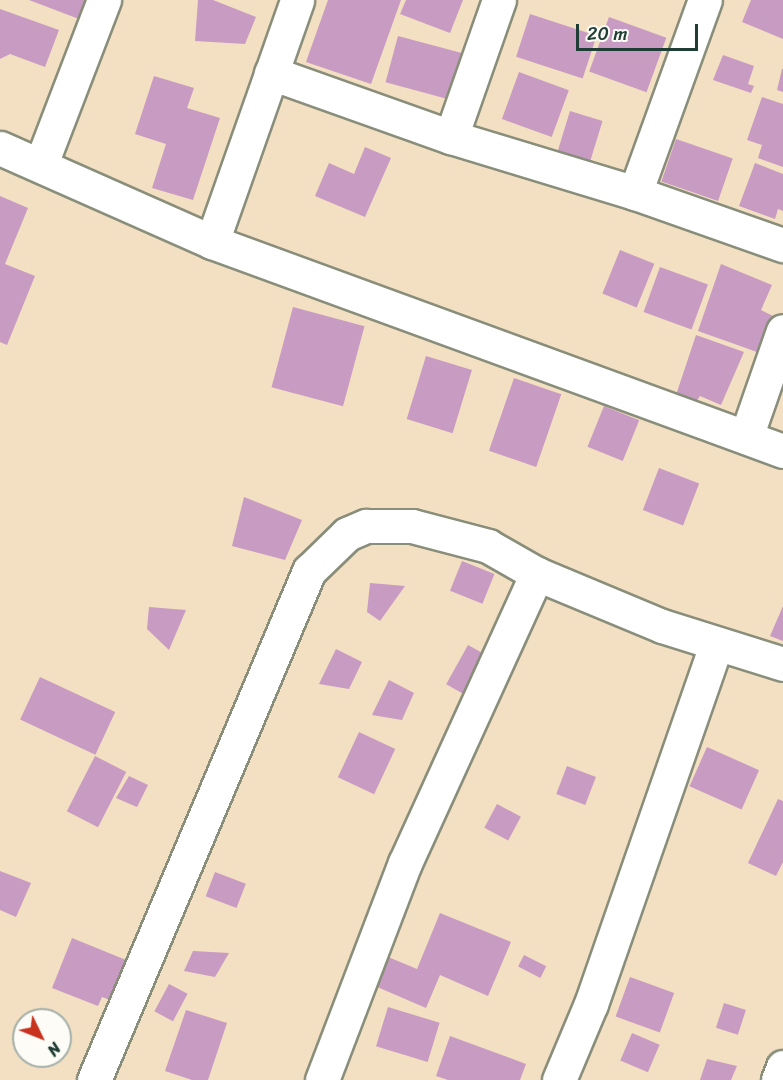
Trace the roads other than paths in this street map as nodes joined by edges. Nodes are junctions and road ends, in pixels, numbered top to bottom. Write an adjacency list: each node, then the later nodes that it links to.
1 (104, 0): 8 (street)
2 (297, 0): 5 (street)
3 (500, 0): 6 (street)
4 (705, 0): 9 (street)
5 (271, 73): 6 (street); 10 (street)
6 (451, 137): 9 (street)
7 (0, 148): 8 (street)
8 (40, 164): 10 (street)
9 (635, 193): 11 (street)
10 (212, 242): 13 (street)
11 (783, 245)
12 (783, 331): 13 (street)
13 (746, 437): 14 (street)
14 (783, 451)
15 (537, 574): 16 (street); 19 (street); 20 (street)
16 (716, 646): 17 (street); 21 (street)
17 (783, 664)
18 (783, 1067): 22 (street)
19 (94, 1080)
20 (322, 1080)
21 (559, 1080)
22 (778, 1080)

